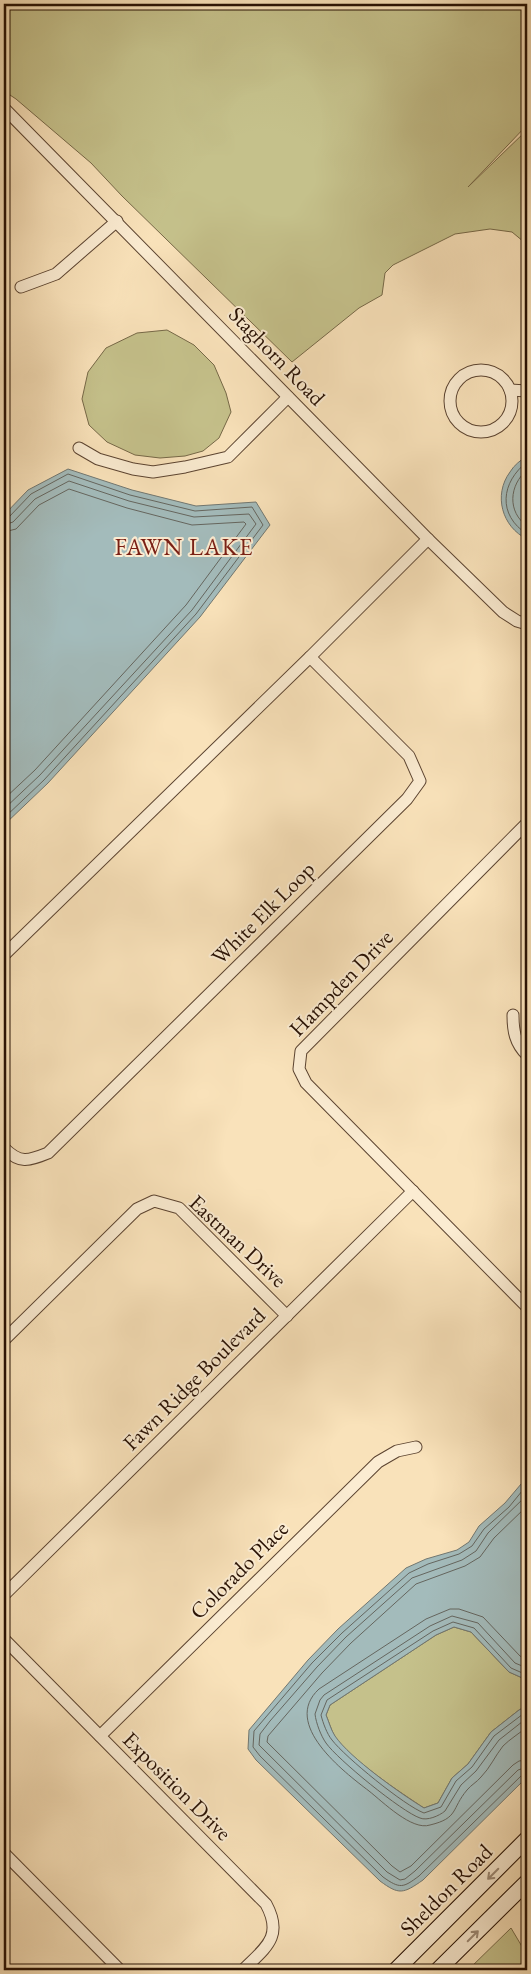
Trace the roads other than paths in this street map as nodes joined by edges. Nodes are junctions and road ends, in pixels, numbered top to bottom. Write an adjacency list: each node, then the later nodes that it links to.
1 (4, 108): 2 (street, Staghorn Road)
2 (117, 222): 3 (street); 6 (street, Staghorn Road)
3 (21, 287)
4 (510, 390): 4 (street); 5 (street)
5 (527, 391)
6 (288, 397): 7 (street); 8 (street, Staghorn Road)
7 (79, 448)
8 (428, 539): 9 (street, Staghorn Road); 10 (street)
9 (527, 624)
10 (310, 657): 12 (street); 15 (street, White Elk Loop)
11 (527, 823): 16 (street, Hampden Drive)
12 (4, 955)
13 (513, 1015): 14 (street)
14 (527, 1055)
15 (4, 1148)
16 (413, 1191): 17 (street, Hampden Drive); 18 (street, Fawn Ridge Boulevard)
17 (527, 1307)
18 (287, 1316): 19 (street, Eastman Drive); 21 (street, Fawn Ridge Boulevard)
19 (4, 1340)
20 (416, 1447): 23 (street, Colorado Place)
21 (4, 1596)
22 (4, 1639): 23 (street, Exposition Drive)
23 (100, 1736): 28 (street, Exposition Drive)
24 (527, 1839): 29 (main road, Sheldon Road, one-way to 29)
25 (4, 1853): 27 (street)
26 (527, 1882): 30 (main road, one-way to 26)
27 (120, 1970)
28 (243, 1970)
29 (396, 1970)
30 (438, 1970)

